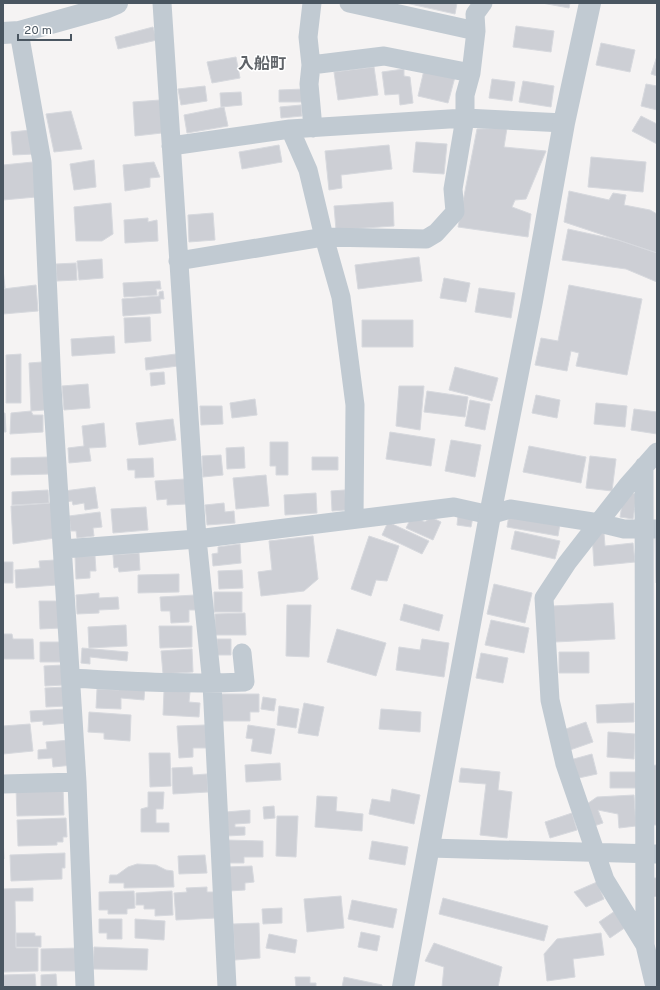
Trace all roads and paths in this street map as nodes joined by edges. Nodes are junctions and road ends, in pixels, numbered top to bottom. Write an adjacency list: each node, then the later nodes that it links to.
1 (117, 3): 8 (street)
2 (162, 3): 15 (street)
3 (312, 3): 9 (street)
4 (349, 3): 7 (street)
5 (483, 3): 7 (street)
6 (590, 3): 12 (street)
7 (476, 31): 10 (street)
8 (11, 33): 25 (street)
9 (311, 65): 10 (street); 13 (street)
10 (471, 73): 11 (street)
11 (465, 118): 12 (street); 13 (street); 16 (street)
12 (564, 123): 20 (street)
13 (312, 128): 14 (street)
14 (290, 129): 15 (street); 16 (street)
15 (171, 146): 17 (street)
16 (324, 237): 17 (street); 21 (street)
17 (178, 261): 24 (street)
18 (657, 452): 19 (street)
19 (644, 466): 22 (street); 23 (street)
20 (490, 515): 21 (street); 22 (street); 31 (street)
21 (354, 519): 24 (street)
22 (599, 523): 23 (street); 32 (street)
23 (650, 529): 33 (street)
24 (197, 539): 25 (street); 28 (street)
25 (63, 550): 27 (street)
26 (242, 653): 28 (street)
27 (71, 678): 28 (street); 29 (street)
28 (212, 684): 36 (street)
29 (77, 782): 30 (street); 35 (street)
30 (3, 784)
31 (429, 848): 32 (street); 37 (street)
32 (594, 853): 33 (street); 34 (street)
33 (651, 854): 34 (street)
34 (645, 945): 38 (street)
35 (85, 987)
36 (227, 987)
37 (403, 987)
38 (655, 987)

